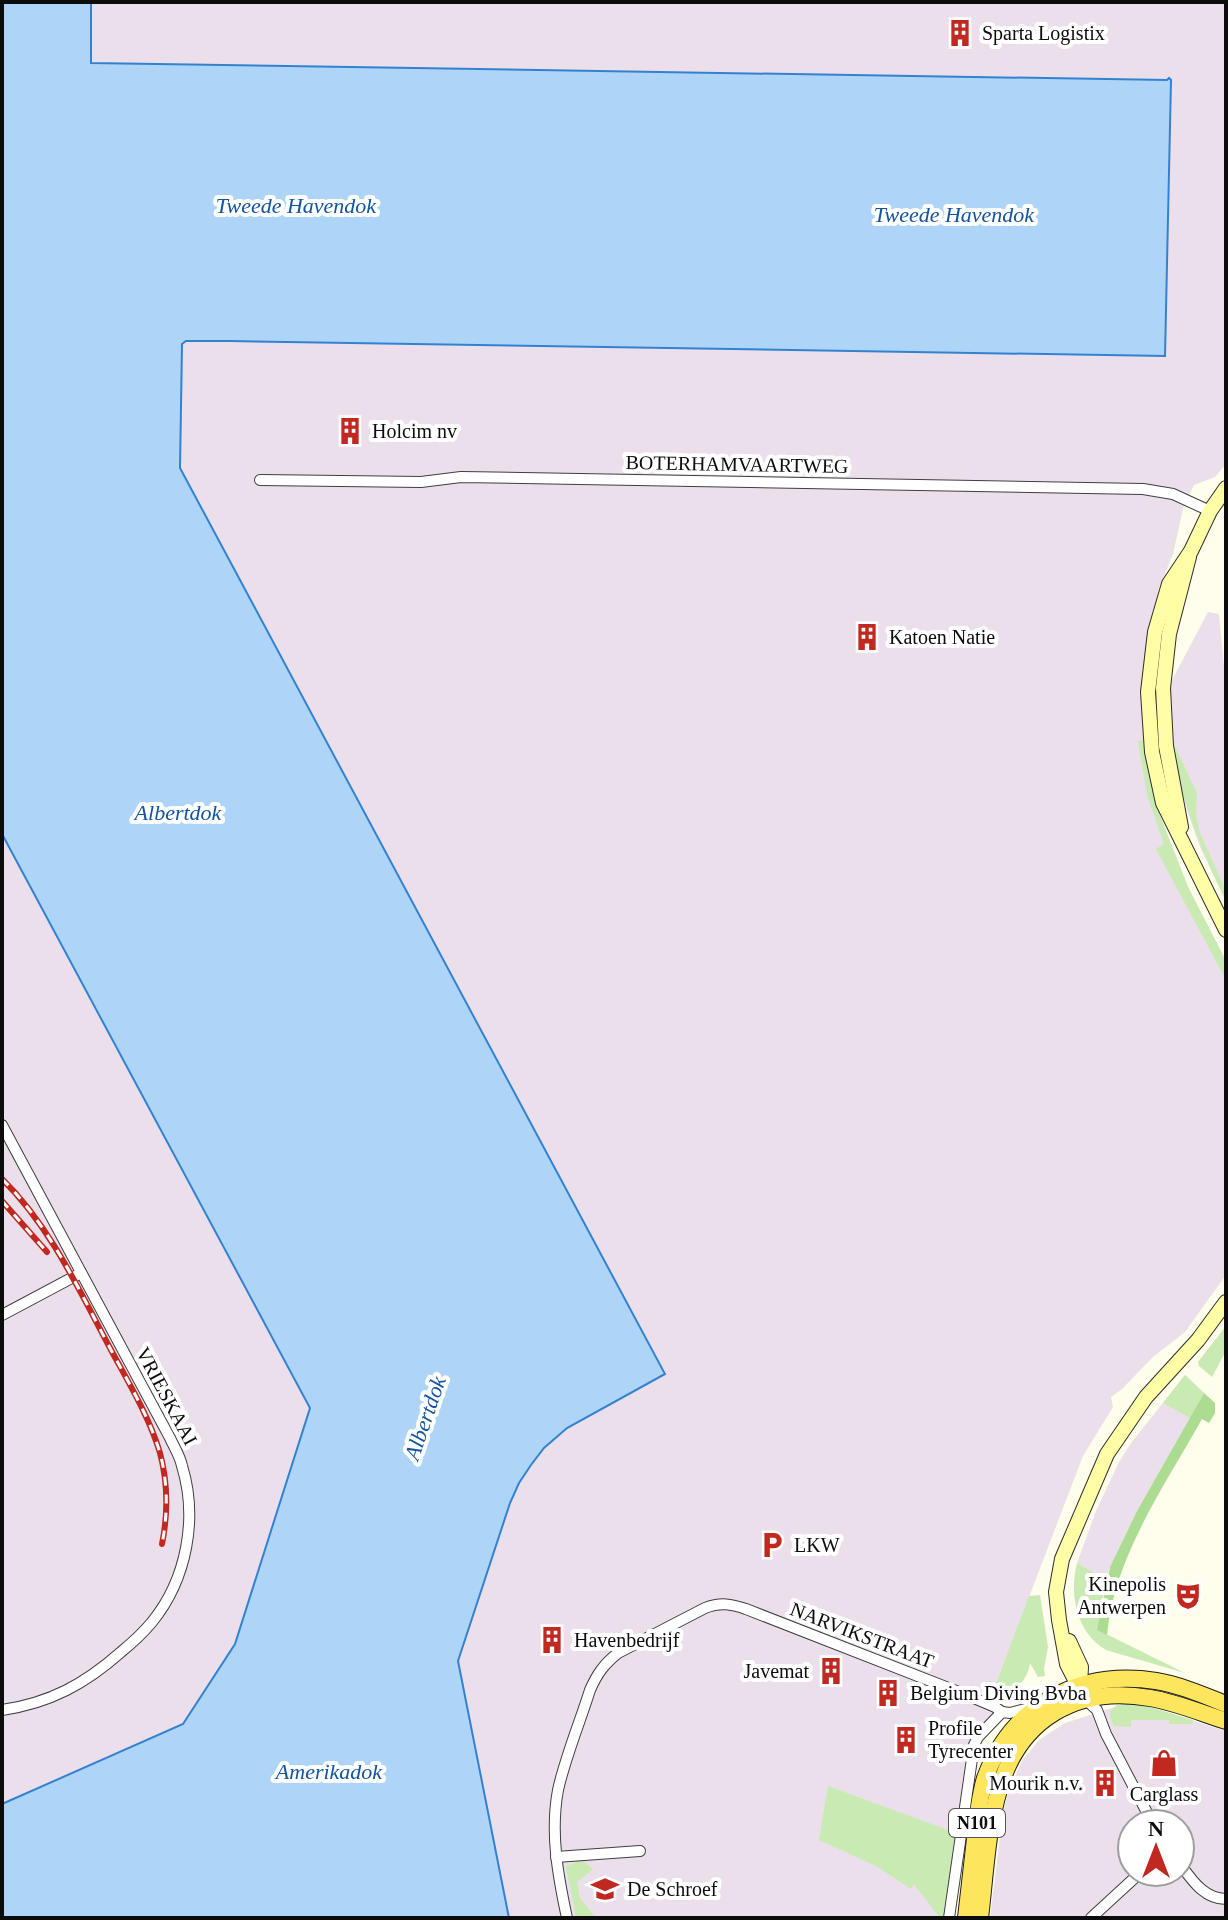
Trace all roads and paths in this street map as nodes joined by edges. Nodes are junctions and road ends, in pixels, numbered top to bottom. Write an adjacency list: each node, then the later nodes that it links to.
1 (260, 480): 3 (street, BOTERHAMVAARTWEG)
2 (1226, 488): 3 (street)
3 (1210, 511): 4 (street)
4 (1226, 930)
5 (2, 1125): 6 (street, VRIESKAAI)
6 (81, 1273): 8 (street); 12 (street, VRIESKAAI)
7 (1226, 1302): 9 (street)
8 (2, 1315)
9 (1082, 1692): 10 (main road, N101); 11 (main road, N101); 14 (main road, N101); 15 (main road, N101); 16 (street)
10 (1226, 1704)
11 (1035, 1707): 13 (street); 15 (main road, N101)
12 (2, 1710)
13 (1002, 1712): 18 (street, NARVIKSTRAAT); 23 (street)
14 (1226, 1721)
15 (1017, 1736): 24 (main road, N101); 25 (main road, N101)
16 (1145, 1808)
17 (640, 1851): 18 (street)
18 (556, 1857): 22 (street)
19 (1196, 1882): 21 (street)
20 (1124, 1888): 26 (street)
21 (1226, 1899)
22 (567, 1918)
23 (949, 1918)
24 (966, 1918)
25 (980, 1918)
26 (1091, 1918)

